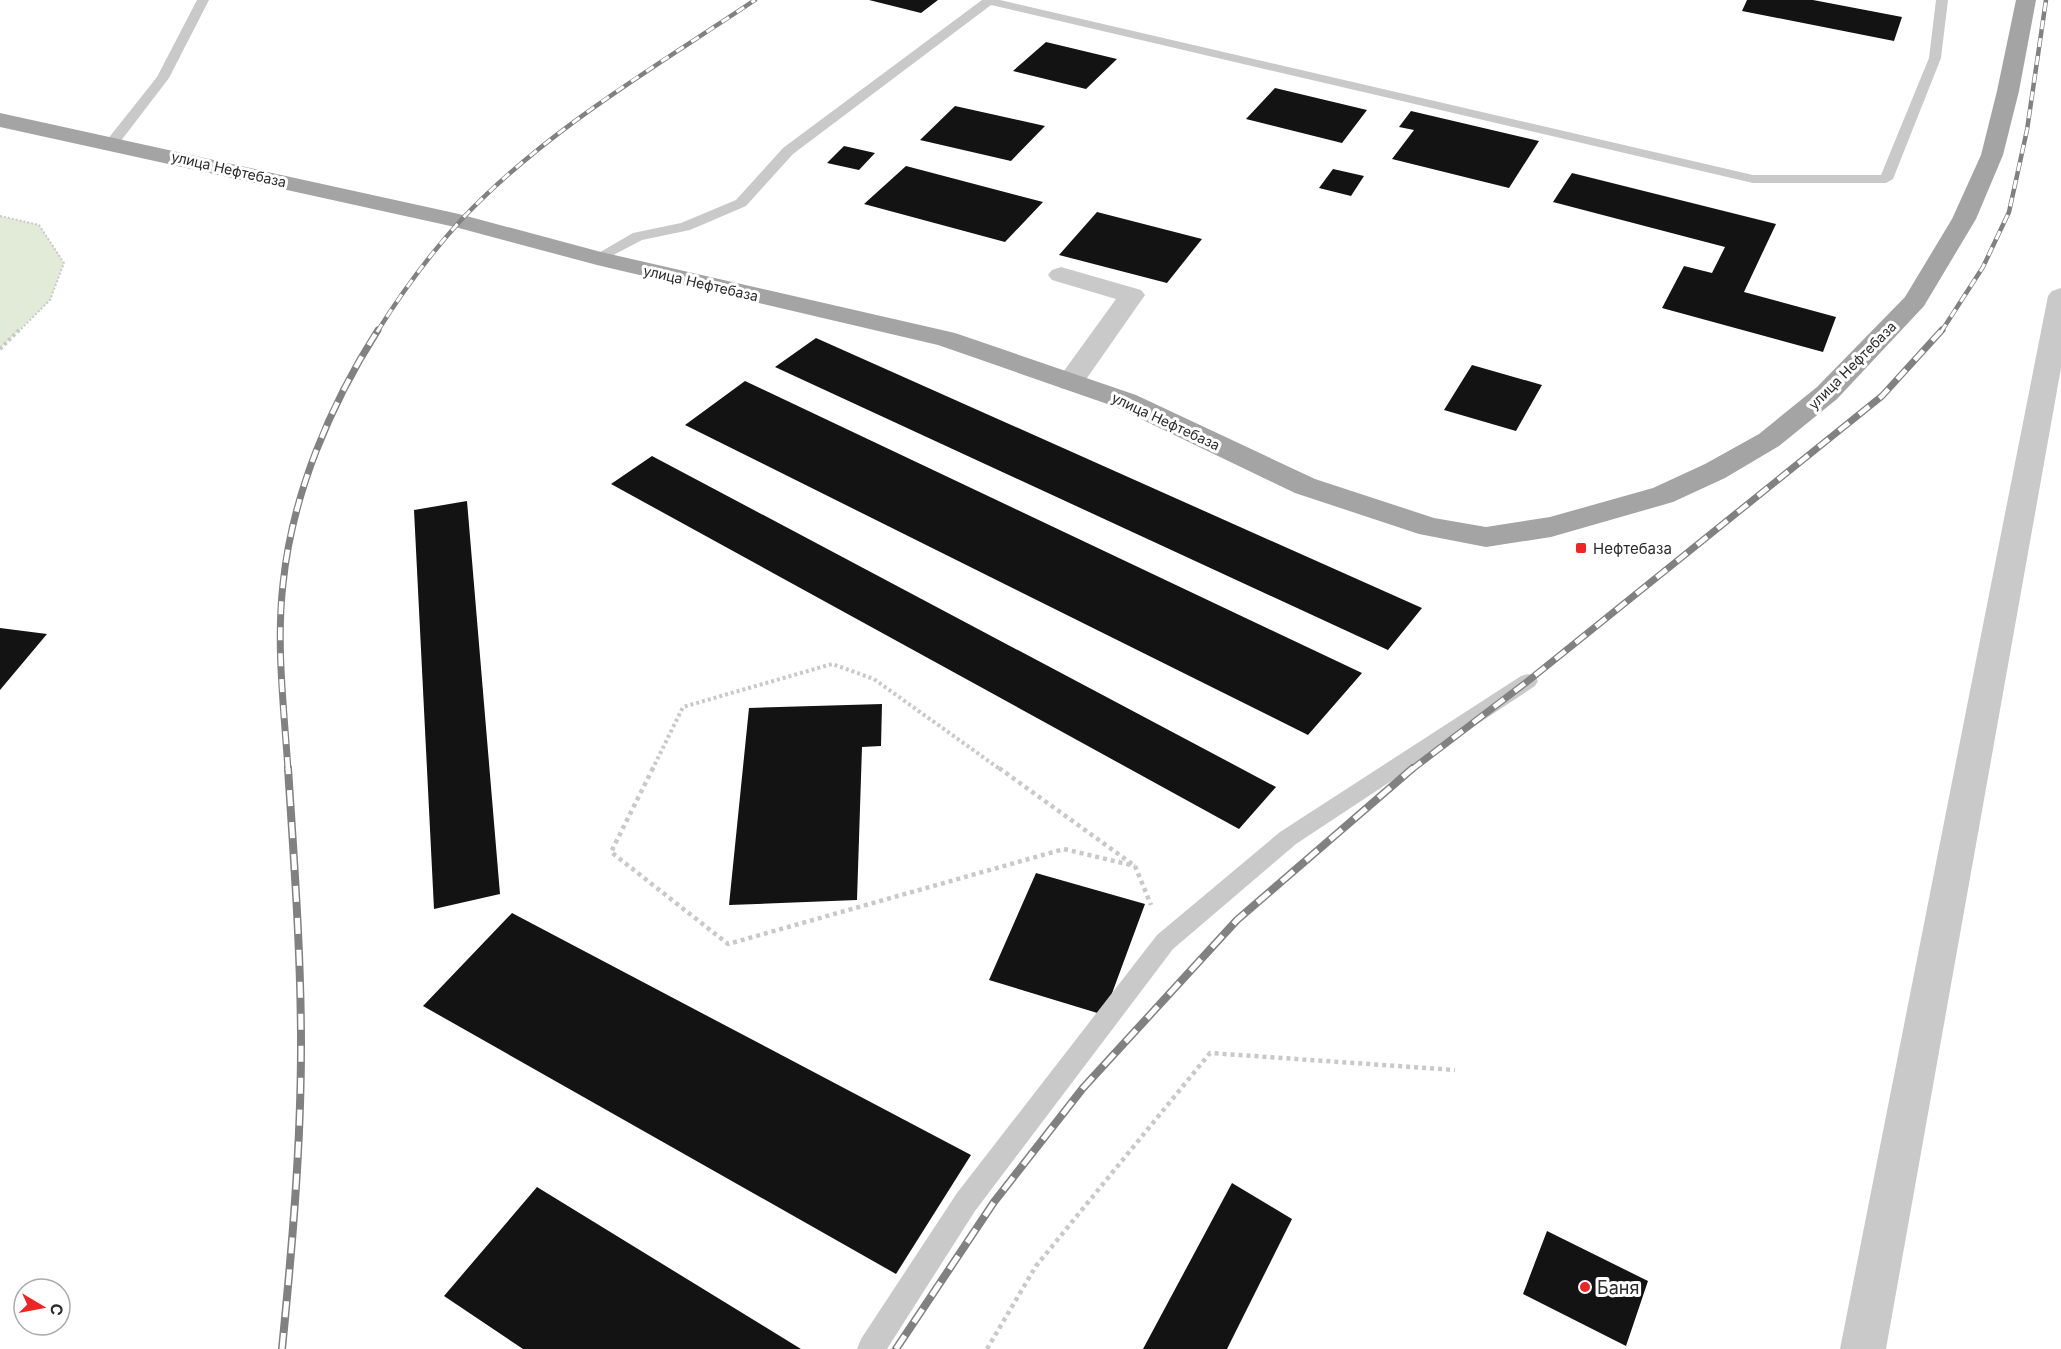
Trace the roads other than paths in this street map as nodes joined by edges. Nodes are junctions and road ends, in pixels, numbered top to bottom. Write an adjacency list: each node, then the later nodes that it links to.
1 (202, 0): 6 (lane)
2 (990, 0): 3 (lane); 7 (lane)
3 (1942, 0)
4 (2026, 0): 10 (main road, улица Нефтебаза)
5 (0, 120): 6 (main road, улица Нефтебаза)
6 (112, 143): 7 (main road, улица Нефтебаза)
7 (597, 258): 10 (main road, улица Нефтебаза)
8 (1061, 275): 10 (street)
9 (2061, 296): 13 (street)
10 (1070, 382)
11 (1528, 681): 12 (lane)
12 (871, 1349)
13 (1863, 1349)

